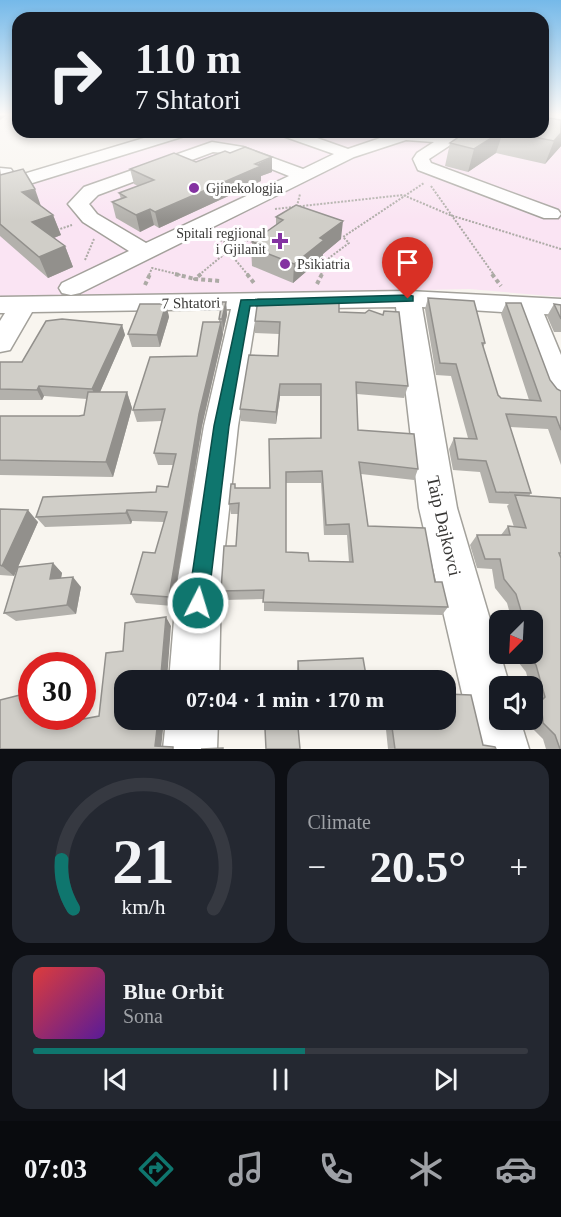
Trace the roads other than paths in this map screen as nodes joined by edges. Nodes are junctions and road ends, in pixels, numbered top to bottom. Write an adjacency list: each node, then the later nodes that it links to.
1 (102, 150): 10 (main road)
2 (113, 150): 10 (main road)
3 (198, 150): 12 (street)
4 (237, 150): 9 (street)
5 (336, 150): 8 (street)
6 (360, 150): 8 (street)
7 (432, 150): 11 (street)
8 (348, 154): 9 (street)
9 (303, 175): 12 (street)
10 (2, 179)
11 (551, 214)
12 (145, 252): 13 (street)
13 (71, 288)
14 (239, 290): 15 (street, 7 Shtatori); 17 (street, 7 Shtatori); 21 (street)
15 (408, 299): 16 (street, 7 Shtatori); 24 (street, Taip Dajkovci)
16 (526, 303): 18 (street, 7 Shtatori); 20 (street)
17 (12, 305): 19 (street)
18 (561, 307)
19 (0, 343)
20 (561, 391)
21 (195, 670)
22 (191, 730): 23 (street)
23 (190, 749)
24 (502, 749)

